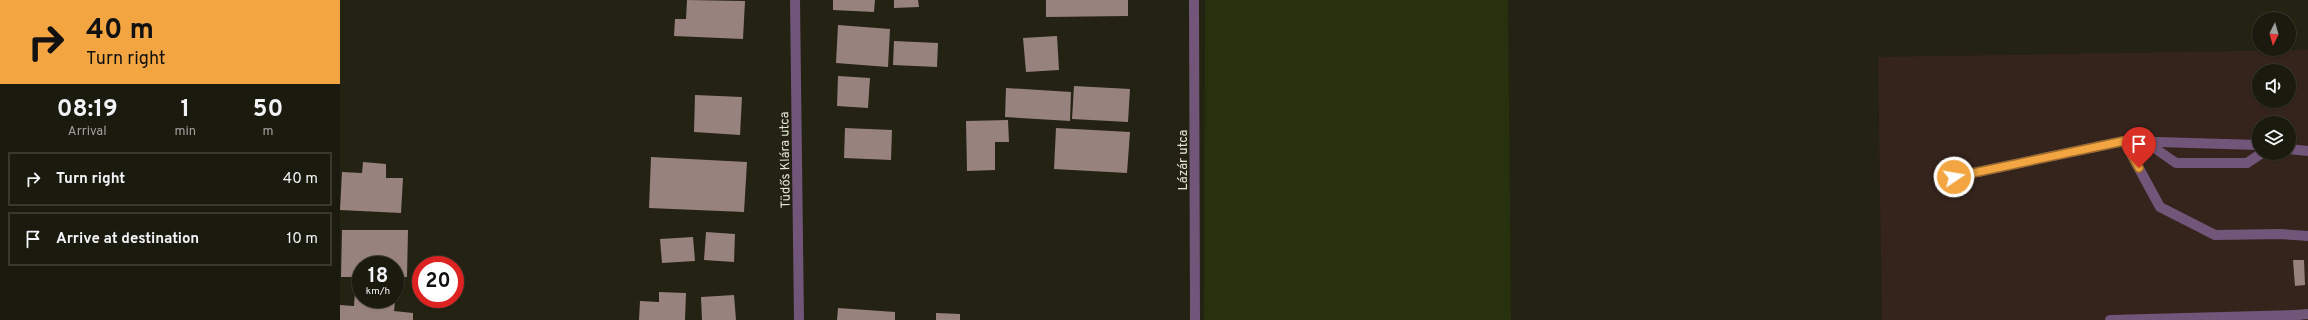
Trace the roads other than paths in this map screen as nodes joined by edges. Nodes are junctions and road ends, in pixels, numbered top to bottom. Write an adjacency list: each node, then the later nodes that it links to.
1 (795, 0): 13 (street, Tüdős Klára utca)
2 (1194, 0): 14 (street, Lázár utca)
3 (2124, 141): 4 (street); 9 (street); 10 (street)
4 (2146, 142): 5 (street); 8 (street)
5 (2252, 145)
6 (2296, 150): 7 (street)
7 (2308, 151)
8 (2252, 160)
9 (1954, 177)
10 (2308, 236)
11 (2308, 314): 12 (street)
12 (2296, 317): 15 (street)
13 (799, 320)
14 (1195, 320)
15 (2110, 320)

